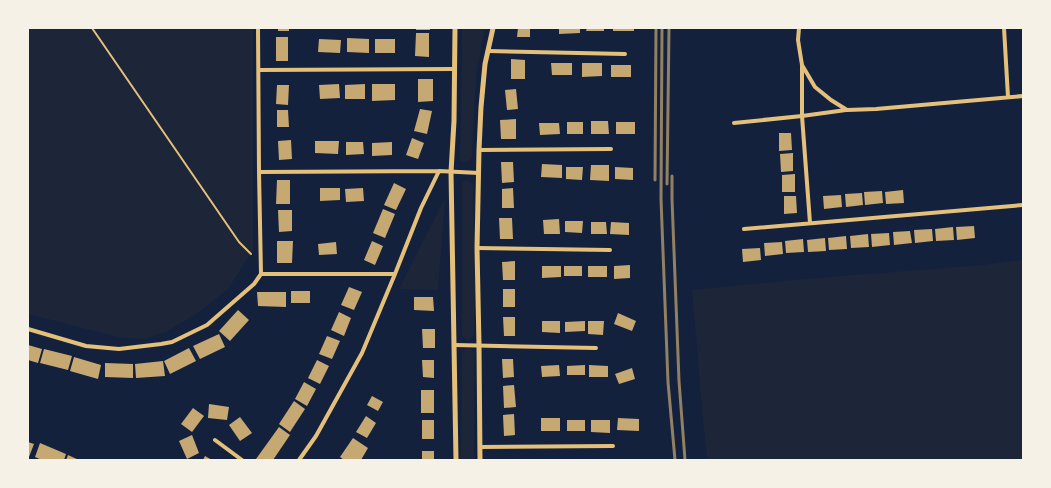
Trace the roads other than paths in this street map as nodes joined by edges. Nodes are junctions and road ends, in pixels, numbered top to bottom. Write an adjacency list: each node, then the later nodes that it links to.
1 (258, 28): 10 (street)
2 (454, 28): 9 (street)
3 (493, 28): 6 (street)
4 (800, 28): 8 (street)
5 (1004, 28): 12 (street)
6 (488, 51): 7 (street); 17 (street)
7 (625, 54)
8 (802, 65): 13 (street); 14 (street)
9 (454, 69): 10 (street); 20 (street)
10 (259, 70): 19 (street)
11 (1023, 96): 12 (street)
12 (1008, 97): 13 (street)
13 (846, 110): 14 (street)
14 (802, 116): 15 (street); 23 (street)
15 (734, 123)
16 (611, 149): 17 (street)
17 (479, 150): 21 (street)
18 (440, 171): 19 (street); 20 (street); 28 (street)
19 (259, 172): 27 (street)
20 (451, 172): 21 (street); 30 (street)
21 (478, 173): 25 (street)
22 (1023, 204): 23 (street)
23 (810, 223): 24 (street)
24 (744, 229)
25 (477, 248): 26 (street); 31 (street)
26 (610, 250)
27 (261, 274): 28 (street); 29 (street)
28 (395, 274): 37 (street)
29 (28, 329)
30 (455, 345): 31 (street); 38 (street)
31 (479, 345): 32 (street); 35 (street)
32 (596, 348)
33 (215, 440): 36 (street)
34 (613, 446): 35 (street)
35 (480, 447): 39 (street)
36 (242, 460)
37 (299, 460)
38 (456, 460)
39 (480, 460)

